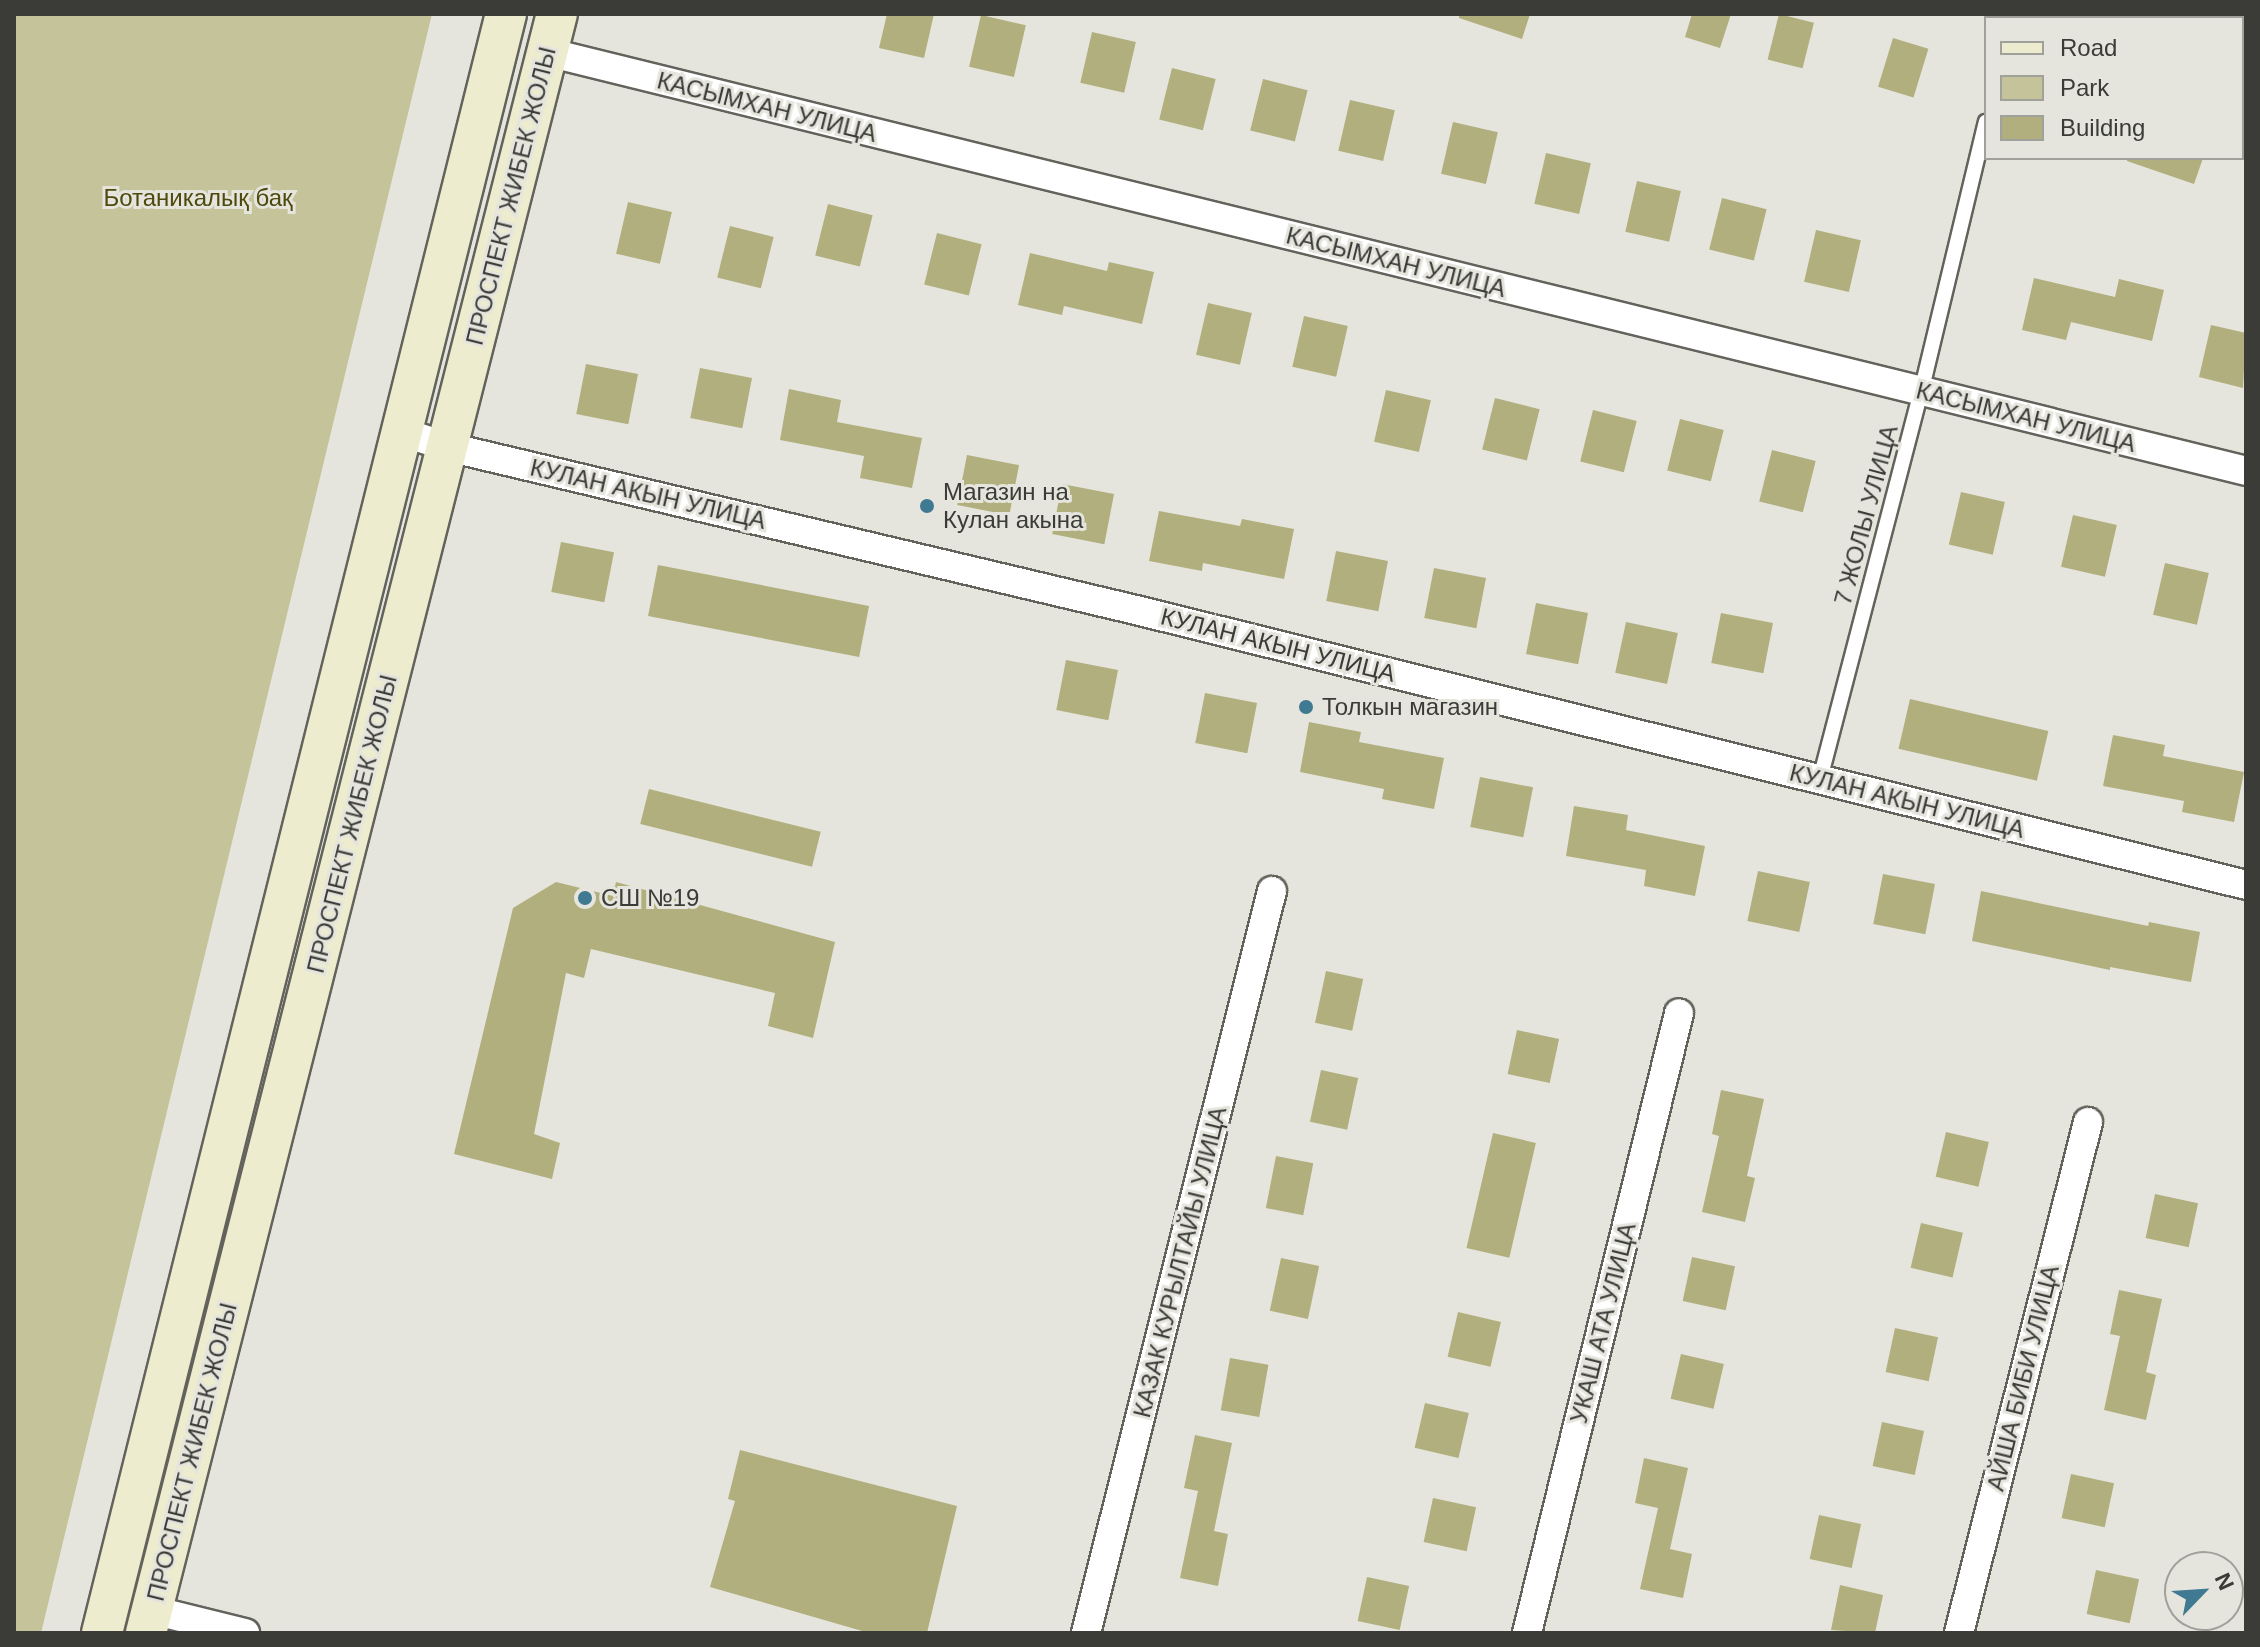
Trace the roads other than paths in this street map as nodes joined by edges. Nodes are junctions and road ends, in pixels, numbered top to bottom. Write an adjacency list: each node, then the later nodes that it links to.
1 (506, 14): 6 (street, ПРОСПЕКТ ЖИБЕК ЖОЛЫ)
2 (557, 14): 3 (street, ПРОСПЕКТ ЖИБЕК ЖОЛЫ)
3 (547, 52): 5 (street, КАСЫМХАН УЛИЦА); 7 (street, ПРОСПЕКТ ЖИБЕК ЖОЛЫ)
4 (1984, 130): 5 (lane, 7 ЖОЛЫ УЛИЦА)
5 (1921, 392): 8 (street, КАСЫМХАН УЛИЦА); 9 (lane, 7 ЖОЛЫ УЛИЦА)
6 (402, 432): 7 (street, КУЛАН АКЫН УЛИЦА); 15 (street, ПРОСПЕКТ ЖИБЕК ЖОЛЫ)
7 (448, 447): 9 (street, КУЛАН АКЫН УЛИЦА); 14 (street, ПРОСПЕКТ ЖИБЕК ЖОЛЫ)
8 (2246, 471)
9 (1820, 779): 10 (street, КУЛАН АКЫН УЛИЦА)
10 (2246, 885)
11 (1272, 891): 17 (street, КАЗАК КУРЫЛТАЙЫ УЛИЦА)
12 (1679, 1013): 18 (street, УКАШ АТА УЛИЦА)
13 (2088, 1122): 19 (street, АЙША БИБИ УЛИЦА)
14 (149, 1621): 16 (street)
15 (102, 1633)
16 (245, 1633)
17 (1086, 1633)
18 (1527, 1633)
19 (1959, 1633)

